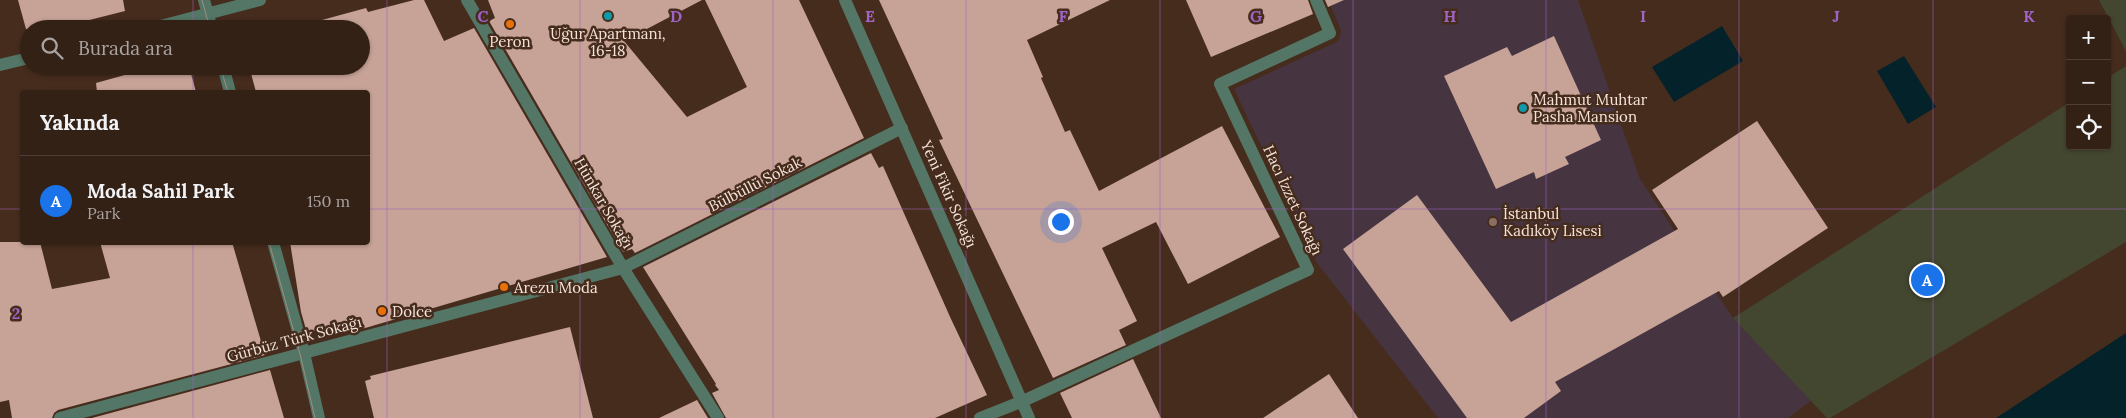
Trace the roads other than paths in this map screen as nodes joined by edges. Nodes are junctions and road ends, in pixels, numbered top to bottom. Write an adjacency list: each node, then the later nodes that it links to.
1 (204, 0): 6 (street)
2 (260, 0): 6 (street)
3 (467, 0): 15 (street, Hünkar Sokağı)
4 (845, 0): 13 (street, Yeni Fikir Sokağı)
5 (1316, 0): 17 (street, Hacı İzzet Sokağı)
6 (208, 14): 7 (street); 8 (street)
7 (184, 20)
8 (210, 20)
9 (20, 60): 10 (street)
10 (0, 65)
11 (225, 75): 12 (street)
12 (229, 90)
13 (902, 128): 15 (street, Bülbüllü Sokak); 17 (street, Yeni Fikir Sokağı)
14 (274, 245): 16 (street)
15 (623, 268): 16 (street, Gürbüz Türk Sokağı); 20 (street, Hünkar Sokağı)
16 (304, 353): 18 (street, Gürbüz Türk Sokağı); 19 (street)
17 (1023, 401): 21 (street); 22 (street, Yeni Fikir Sokağı)
18 (60, 418)
19 (319, 418)
20 (718, 418)
21 (980, 418)
22 (1029, 418)

